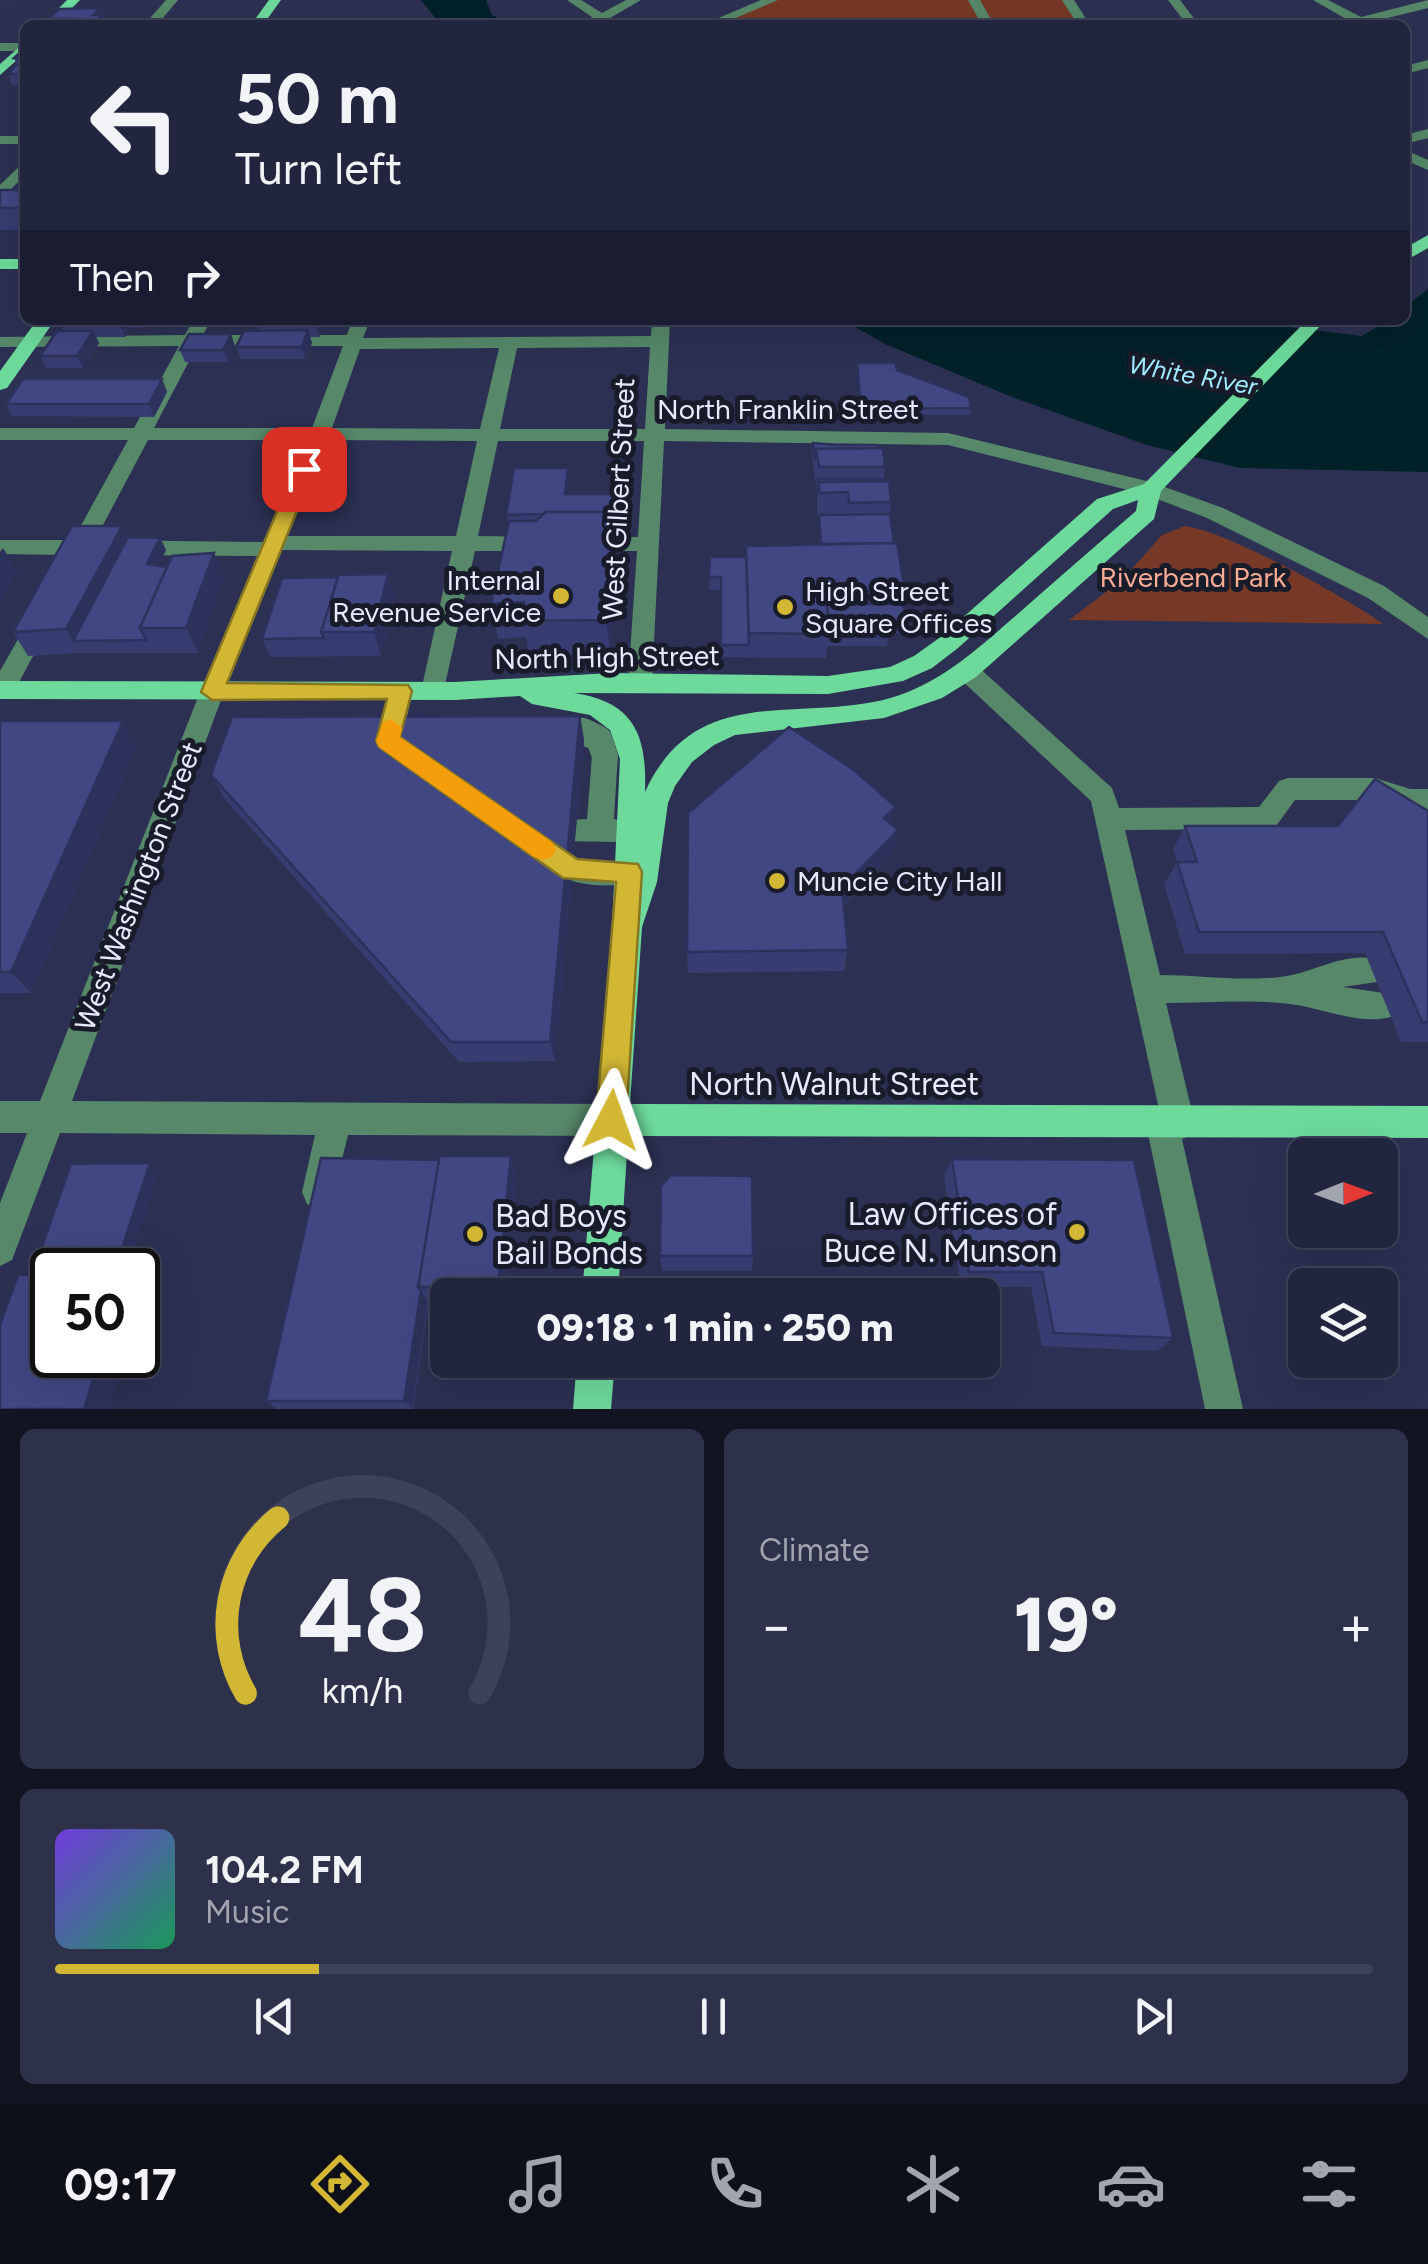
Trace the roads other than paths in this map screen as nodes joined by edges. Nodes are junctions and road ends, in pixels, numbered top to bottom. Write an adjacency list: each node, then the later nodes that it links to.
1 (74, 0): 10 (main road)
2 (172, 0): 11 (street)
3 (573, 0): 9 (street)
4 (635, 0): 9 (street)
5 (772, 0): 14 (street)
6 (1174, 0): 15 (street)
7 (1320, 0): 16 (street)
8 (1428, 4): 17 (street)
9 (600, 17): 12 (street); 13 (street)
10 (53, 20)
11 (154, 20)
12 (595, 20)
13 (605, 20)
14 (721, 20)
15 (1189, 20)
16 (1356, 20)
17 (1362, 20)
18 (20, 52): 19 (main road)
19 (0, 71)
20 (20, 172): 21 (street)
21 (0, 197)
22 (42, 325): 27 (main road)
23 (199, 325): 28 (street)
24 (359, 325): 31 (street, West Washington Street)
25 (661, 325): 29 (street, West Gilbert Street)
26 (1312, 325): 39 (main road, North High Street)
27 (31, 341): 28 (street); 30 (street); 33 (main road)
28 (191, 341): 31 (street); 35 (street)
29 (659, 341): 32 (street); 38 (street, West Gilbert Street)
30 (0, 342)
31 (353, 342): 32 (street); 36 (street, West Washington Street)
32 (510, 342): 37 (street)
33 (0, 384)
34 (0, 434): 35 (street, North Franklin Street)
35 (140, 434): 36 (street, North Franklin Street); 44 (street)
36 (320, 434): 37 (street, North Franklin Street); 42 (street, West Washington Street)
37 (488, 436): 38 (street, North Franklin Street); 40 (street)
38 (656, 436): 39 (street, North Franklin Street); 41 (street, West Gilbert Street)
39 (1150, 489): 45 (street, North Franklin Street); 46 (main road, North High Street); 47 (main road, North High Street)
40 (465, 544): 41 (street); 42 (street); 50 (street)
41 (649, 544): 47 (street, West Gilbert Street)
42 (272, 546): 44 (street); 52 (street, West Washington Street)
43 (0, 547): 44 (street)
44 (80, 547): 49 (street)
45 (1428, 631)
46 (967, 671): 58 (street); 61 (main road, North High Street)
47 (640, 682): 48 (main road, North High Street)
48 (513, 689): 50 (main road, North High Street); 59 (main road)
49 (1, 690): 52 (main road, North High Street)
50 (433, 690): 51 (main road, North High Street)
51 (400, 691): 52 (main road, North High Street); 56 (street)
52 (212, 692): 67 (street, West Washington Street)
53 (527, 728): 59 (street, bridge)
54 (362, 729): 55 (street)
55 (417, 729)
56 (420, 763)
57 (1428, 800): 58 (street)
58 (1108, 819): 63 (street)
59 (618, 831): 60 (main road); 60 (street)
60 (629, 872): 61 (main road)
61 (627, 927): 69 (main road)
62 (1372, 971): 64 (street)
63 (1148, 989): 64 (street); 71 (street)
64 (1289, 990): 65 (street)
65 (1386, 1006)
66 (0, 1118): 67 (street, North Walnut Street)
67 (50, 1118): 68 (street, North Walnut Street); 73 (street, West Washington Street)
68 (335, 1119): 69 (street, North Walnut Street); 72 (street)
69 (611, 1120): 71 (main road, North Walnut Street); 74 (main road)
70 (1428, 1122): 71 (main road, North Walnut Street)
71 (1170, 1124): 77 (street)
72 (314, 1216)
73 (0, 1248)
74 (601, 1278)
75 (595, 1378): 76 (main road)
76 (592, 1409)
77 (1224, 1409)

